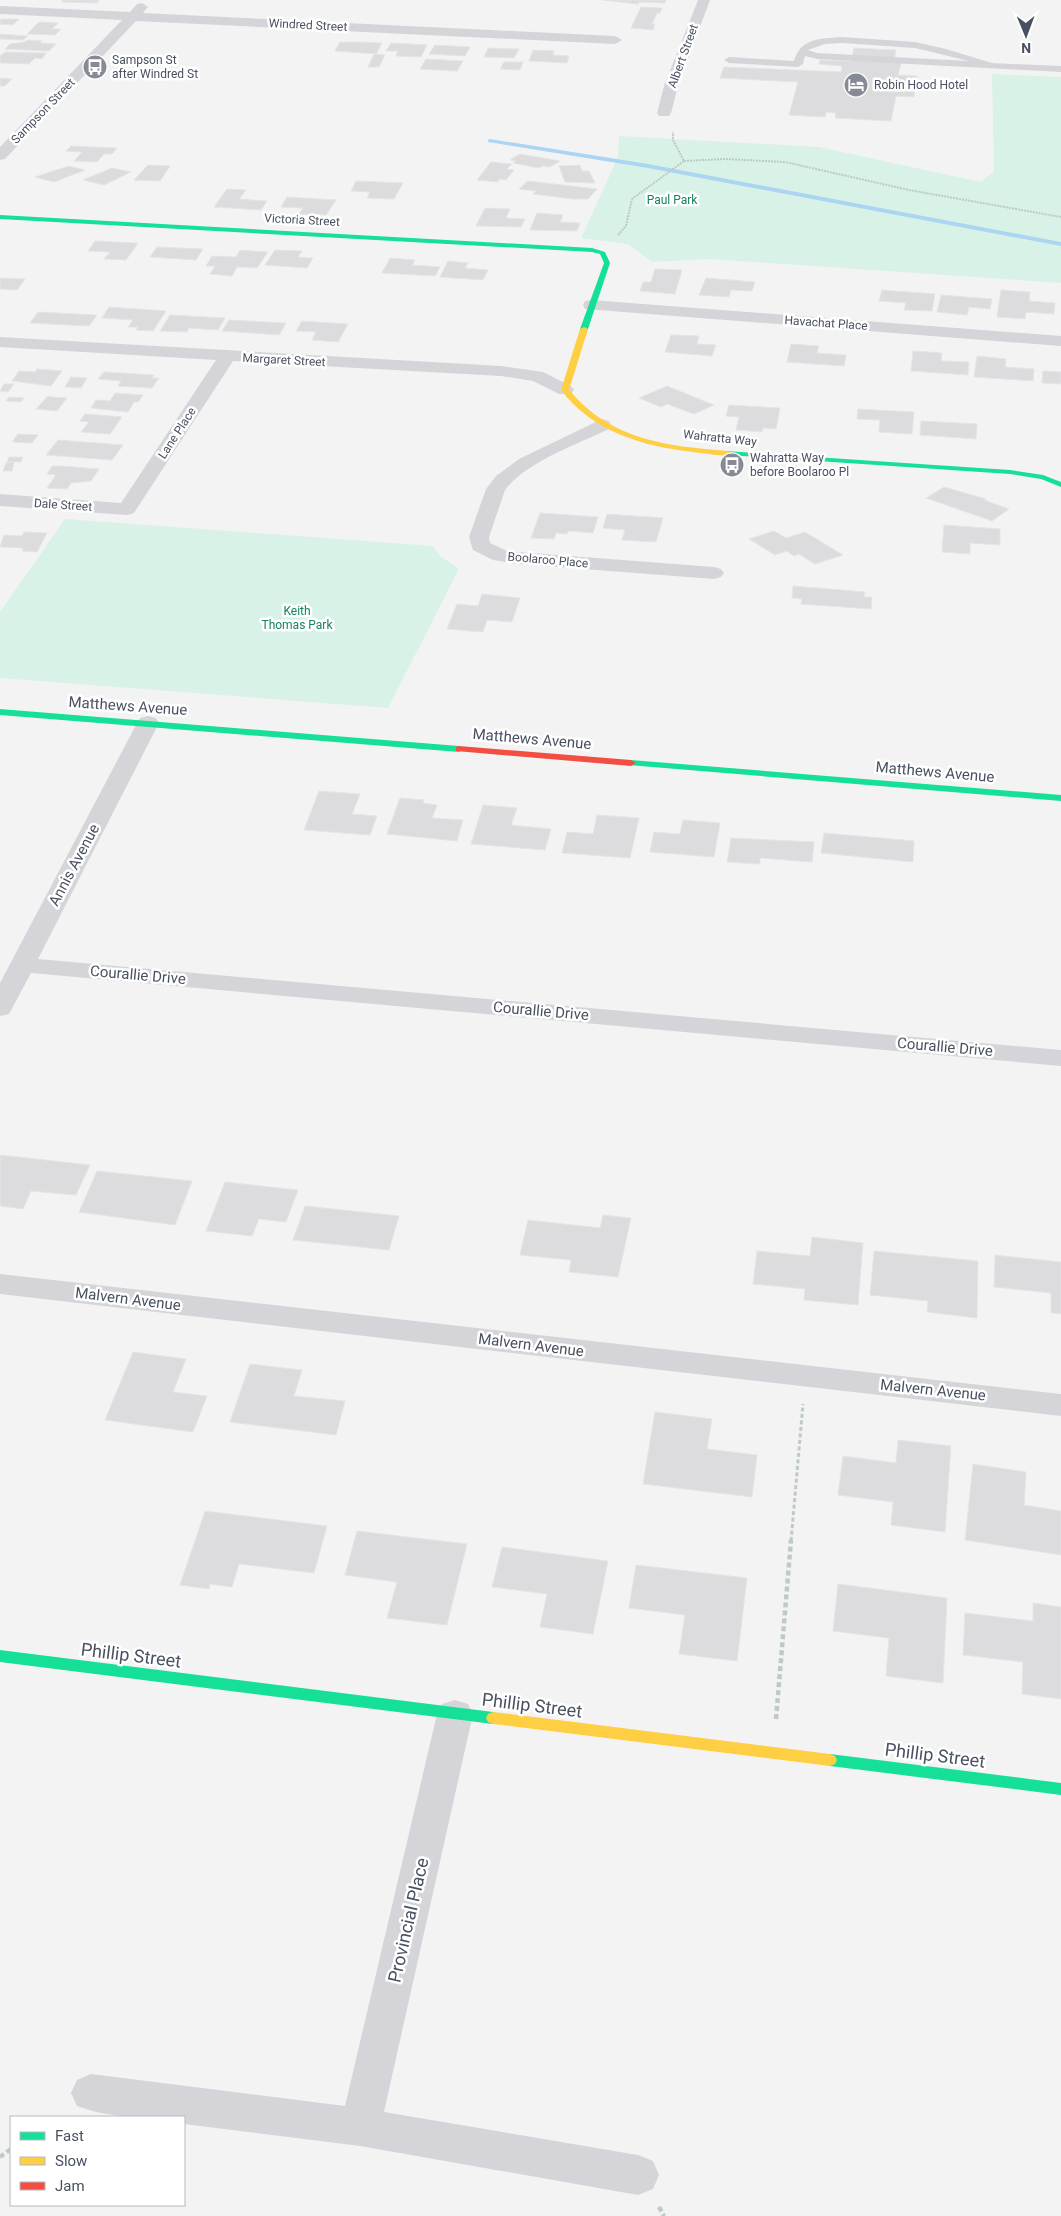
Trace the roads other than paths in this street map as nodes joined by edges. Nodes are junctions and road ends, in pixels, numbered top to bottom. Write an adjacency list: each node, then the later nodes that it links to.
1 (149, 0): 4 (street, Sampson Street)
2 (704, 0): 10 (street, Albert Street)
3 (0, 10): 4 (street, Windred Street)
4 (134, 16): 5 (street, Windred Street); 11 (street, Sampson Street)
5 (615, 40)
6 (802, 50): 7 (lane); 8 (lane); 8 (lane)
7 (728, 60)
8 (993, 66): 9 (lane)
9 (1061, 69)
10 (664, 113)
11 (0, 156)
12 (0, 217): 13 (street, Victoria Street)
13 (591, 305): 14 (street, Havachat Place); 17 (street)
14 (1061, 341)
15 (0, 342): 16 (street, Margaret Street)
16 (226, 357): 17 (street, Margaret Street); 21 (street, Lane Place)
17 (565, 390): 18 (street, Wahratta Way)
18 (602, 425): 19 (street, Wahratta Way); 22 (street, Boolaroo Place)
19 (1061, 485)
20 (0, 500): 21 (street, Dale Street)
21 (127, 509)
22 (714, 573)
23 (0, 712): 24 (street, Matthews Avenue)
24 (148, 723): 25 (street, Matthews Avenue); 26 (street, Annis Avenue)
25 (1061, 798)
26 (22, 965): 27 (street, Annis Avenue); 28 (street, Courallie Drive)
27 (0, 1008)
28 (1061, 1058)
29 (0, 1284): 30 (street, Malvern Avenue)
30 (1061, 1405)
31 (0, 1656): 32 (street, Phillip Street)
32 (456, 1714): 33 (street, Phillip Street); 35 (street, Provincial Place)
33 (1061, 1789)
34 (91, 2093): 35 (street)
35 (360, 2127): 36 (street)
36 (638, 2175)

